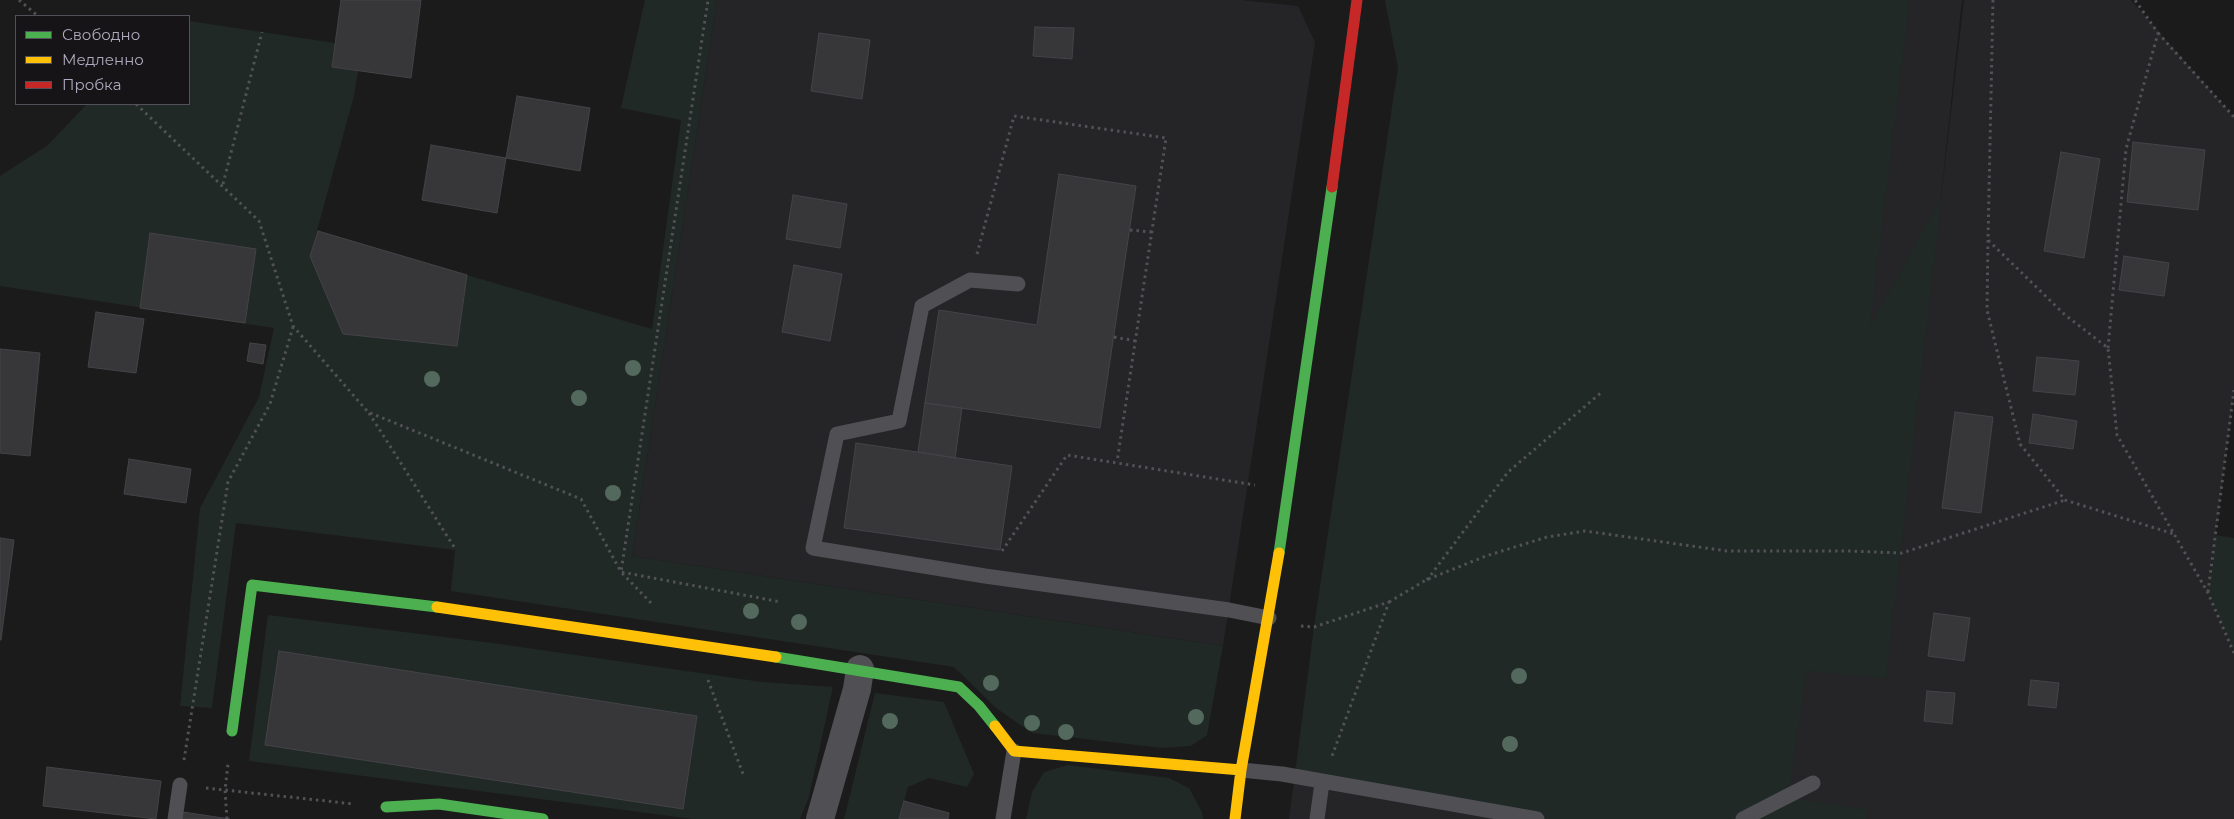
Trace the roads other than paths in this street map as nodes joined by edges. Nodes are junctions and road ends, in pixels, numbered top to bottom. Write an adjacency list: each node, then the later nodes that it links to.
1 (1357, 0): 3 (street)
2 (1018, 284): 3 (lane)
3 (1269, 618): 7 (street)
4 (860, 668): 5 (street); 6 (street); 14 (street)
5 (232, 731)
6 (1014, 751): 7 (street); 15 (lane)
7 (1241, 770): 8 (lane); 16 (street)
8 (1322, 783): 17 (lane); 18 (lane)
9 (1813, 783): 19 (lane)
10 (180, 785): 12 (lane)
11 (386, 807): 13 (street)
12 (175, 819)
13 (543, 819)
14 (820, 819)
15 (1002, 819)
16 (1235, 819)
17 (1317, 819)
18 (1538, 819)
19 (1743, 819)

